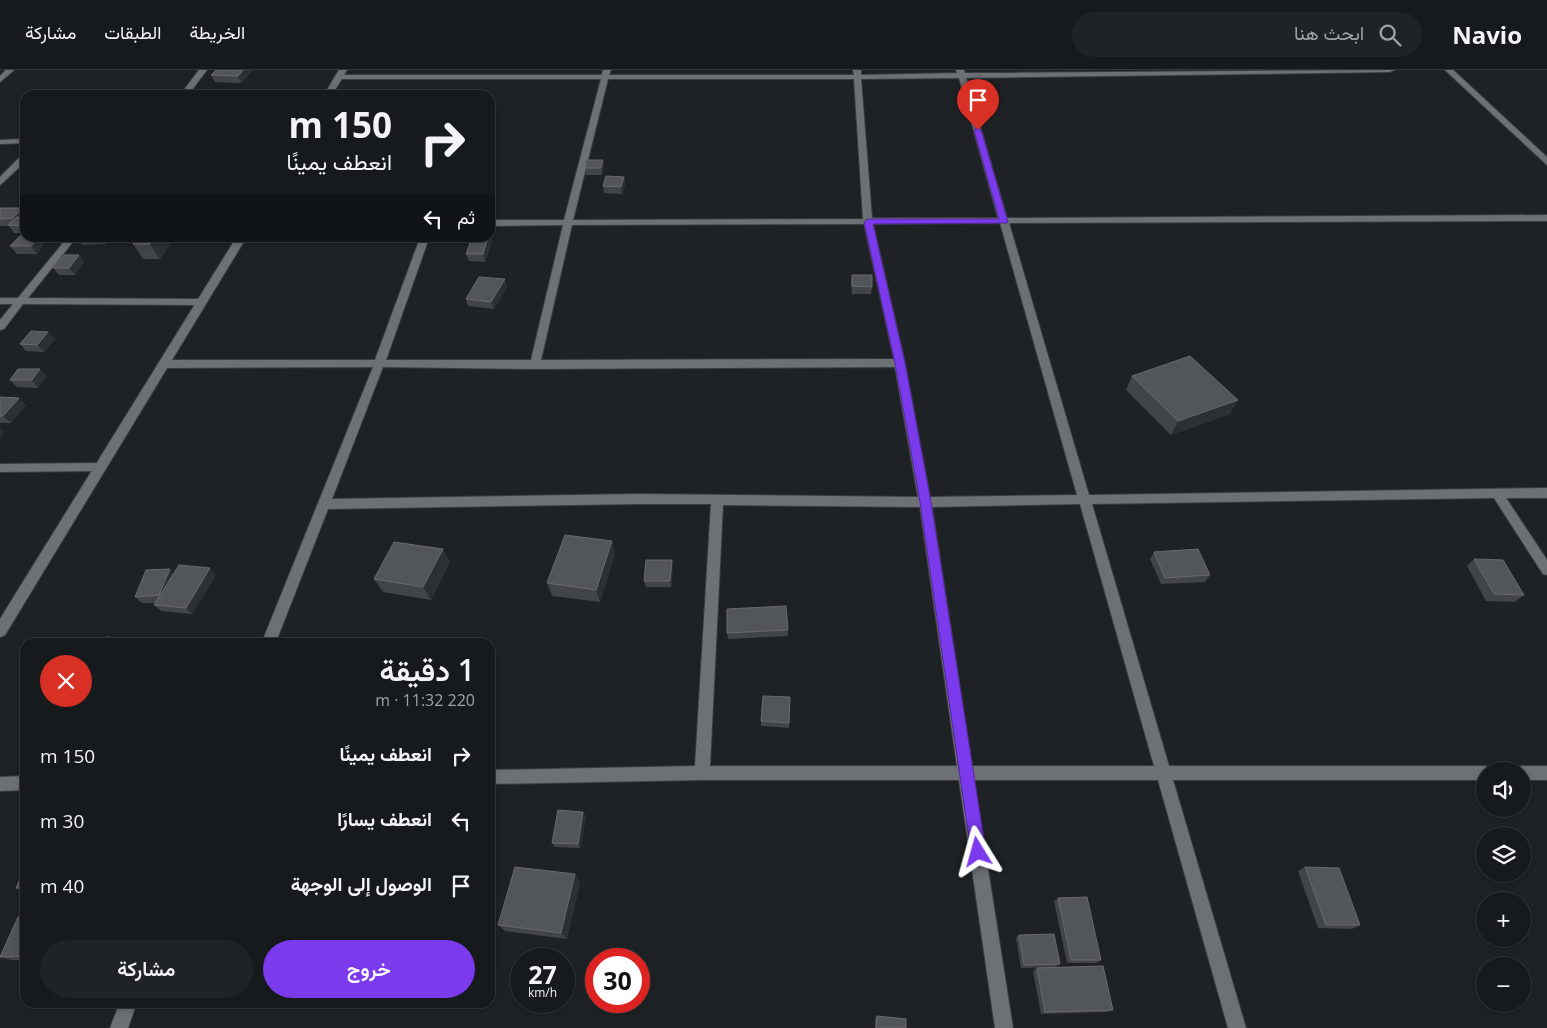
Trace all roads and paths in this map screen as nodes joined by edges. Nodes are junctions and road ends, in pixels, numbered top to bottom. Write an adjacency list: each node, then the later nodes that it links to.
1 (10, 70): 10 (street)
2 (203, 70): 11 (street)
3 (343, 70): 9 (street)
4 (1390, 70): 6 (street)
5 (1449, 70): 16 (street)
6 (961, 72): 8 (street); 21 (street)
7 (606, 73): 8 (street); 9 (street); 19 (street)
8 (857, 73): 20 (street)
9 (338, 78): 12 (street)
10 (0, 80)
11 (188, 90)
12 (331, 90)
13 (20, 141): 14 (street)
14 (0, 142)
15 (20, 162): 17 (street)
16 (1547, 162)
17 (0, 182)
18 (1547, 218): 21 (street)
19 (568, 222): 20 (street); 22 (street); 33 (street)
20 (868, 222): 21 (street); 30 (street)
21 (1004, 222): 39 (street)
22 (495, 223)
23 (68, 242): 27 (street)
24 (238, 242): 28 (street)
25 (423, 242): 32 (street)
26 (0, 301): 27 (street)
27 (20, 301): 28 (street); 29 (street)
28 (201, 302): 31 (street)
29 (0, 327)
30 (900, 363): 33 (street); 40 (street)
31 (163, 364): 32 (street); 34 (street)
32 (379, 365): 33 (street); 41 (street)
33 (535, 365)
34 (100, 467): 35 (street); 43 (street)
35 (0, 468)
36 (1547, 493): 37 (street)
37 (1497, 494): 39 (street); 42 (street)
38 (717, 499): 40 (street); 41 (street); 46 (street)
39 (1084, 499): 40 (street); 45 (street)
40 (926, 502): 50 (street)
41 (322, 504): 44 (street)
42 (1547, 570)
43 (0, 631)
44 (271, 638)
45 (1163, 772): 47 (street); 50 (street); 57 (street)
46 (702, 773): 50 (street); 51 (street)
47 (1476, 773)
48 (1531, 773): 49 (street)
49 (1547, 773)
50 (967, 774): 56 (street)
51 (495, 777)
52 (0, 784): 53 (street)
53 (20, 784)
54 (127, 1008): 55 (street)
55 (119, 1028)
56 (1004, 1028)
57 (1237, 1028)

